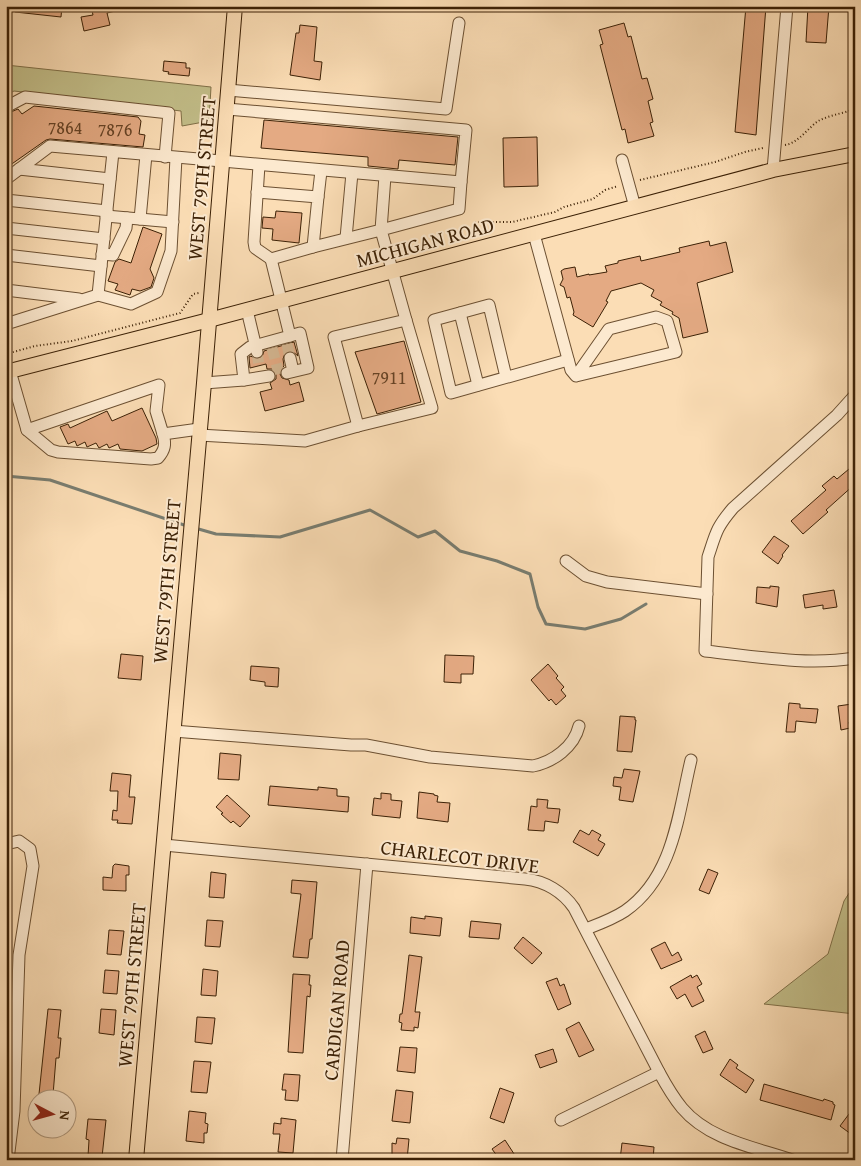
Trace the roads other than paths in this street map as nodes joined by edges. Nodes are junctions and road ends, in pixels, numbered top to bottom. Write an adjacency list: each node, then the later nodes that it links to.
1 (235, 6): 4 (main road, WEST 79TH STREET)
2 (787, 6): 15 (street)
3 (459, 23): 4 (street)
4 (228, 90): 6 (main road, WEST 79TH STREET)
5 (6, 107): 10 (street)
6 (227, 109): 12 (main road, WEST 79TH STREET); 21 (street)
7 (113, 152): 9 (street); 14 (street); 20 (street)
8 (855, 154): 15 (main road, MICHIGAN ROAD)
9 (146, 155): 10 (street); 28 (street)
10 (171, 158): 12 (street); 29 (street)
11 (622, 160): 25 (street)
12 (222, 162): 13 (street); 46 (main road, WEST 79TH STREET)
13 (259, 166): 16 (street); 22 (street)
14 (19, 169): 19 (street); 20 (street)
15 (774, 170): 25 (main road, MICHIGAN ROAD)
16 (320, 171): 17 (street); 23 (street)
17 (352, 173): 18 (street); 33 (street)
18 (386, 176): 21 (street); 31 (street)
19 (6, 179)
20 (110, 179): 26 (street)
21 (461, 182): 31 (street)
22 (257, 192): 23 (street); 37 (street)
23 (318, 197): 35 (street)
24 (6, 200): 26 (street)
25 (635, 206): 32 (main road, MICHIGAN ROAD)
26 (106, 213): 27 (street); 34 (street)
27 (127, 218): 28 (street); 38 (street)
28 (140, 219): 29 (street)
29 (173, 222): 41 (street)
30 (6, 228): 34 (street)
31 (381, 230): 33 (street); 39 (street)
32 (534, 234): 39 (main road, MICHIGAN ROAD); 52 (street)
33 (346, 238): 35 (street)
34 (104, 239): 38 (street)
35 (313, 247): 37 (street)
36 (6, 255): 38 (street)
37 (271, 259): 43 (street)
38 (102, 260): 41 (street)
39 (392, 272): 43 (main road, MICHIGAN ROAD); 47 (street)
40 (6, 290): 42 (street)
41 (98, 295): 42 (street)
42 (83, 300): 48 (street)
43 (281, 301): 44 (main road, MICHIGAN ROAD); 49 (street)
44 (247, 310): 46 (main road, MICHIGAN ROAD); 50 (street)
45 (460, 313): 56 (street); 59 (street); 59 (street)
46 (209, 320): 53 (main road, MICHIGAN ROAD); 58 (main road, WEST 79TH STREET)
47 (406, 320): 61 (street); 61 (street)
48 (6, 324)
49 (287, 339): 50 (street); 51 (street)
50 (256, 348): 57 (street)
51 (290, 358)
52 (568, 360): 55 (street); 56 (street)
53 (8, 371): 62 (street)
54 (263, 373): 57 (street)
55 (576, 376): 55 (street)
56 (506, 377): 59 (street)
57 (244, 380): 58 (street)
58 (204, 383): 63 (main road, WEST 79TH STREET)
59 (478, 385)
60 (855, 395): 66 (street)
61 (358, 426): 63 (street)
62 (27, 430): 64 (street); 64 (street)
63 (199, 432): 64 (street); 69 (main road, WEST 79TH STREET)
64 (163, 434)
65 (566, 561): 66 (street)
66 (707, 594): 67 (street)
67 (855, 658)
68 (579, 726): 69 (street)
69 (173, 731): 72 (main road, WEST 79TH STREET)
70 (691, 760): 74 (street)
71 (6, 844): 77 (street)
72 (164, 845): 73 (street, CHARLECOT DRIVE); 78 (main road, WEST 79TH STREET)
73 (367, 864): 74 (street, CHARLECOT DRIVE); 79 (street, CARDIGAN ROAD)
74 (586, 929): 75 (street, CHARLECOT DRIVE)
75 (659, 1072): 76 (street); 80 (street, CHARLECOT DRIVE)
76 (561, 1120)
77 (8, 1160)
78 (136, 1160)
79 (342, 1160)
80 (792, 1160)

